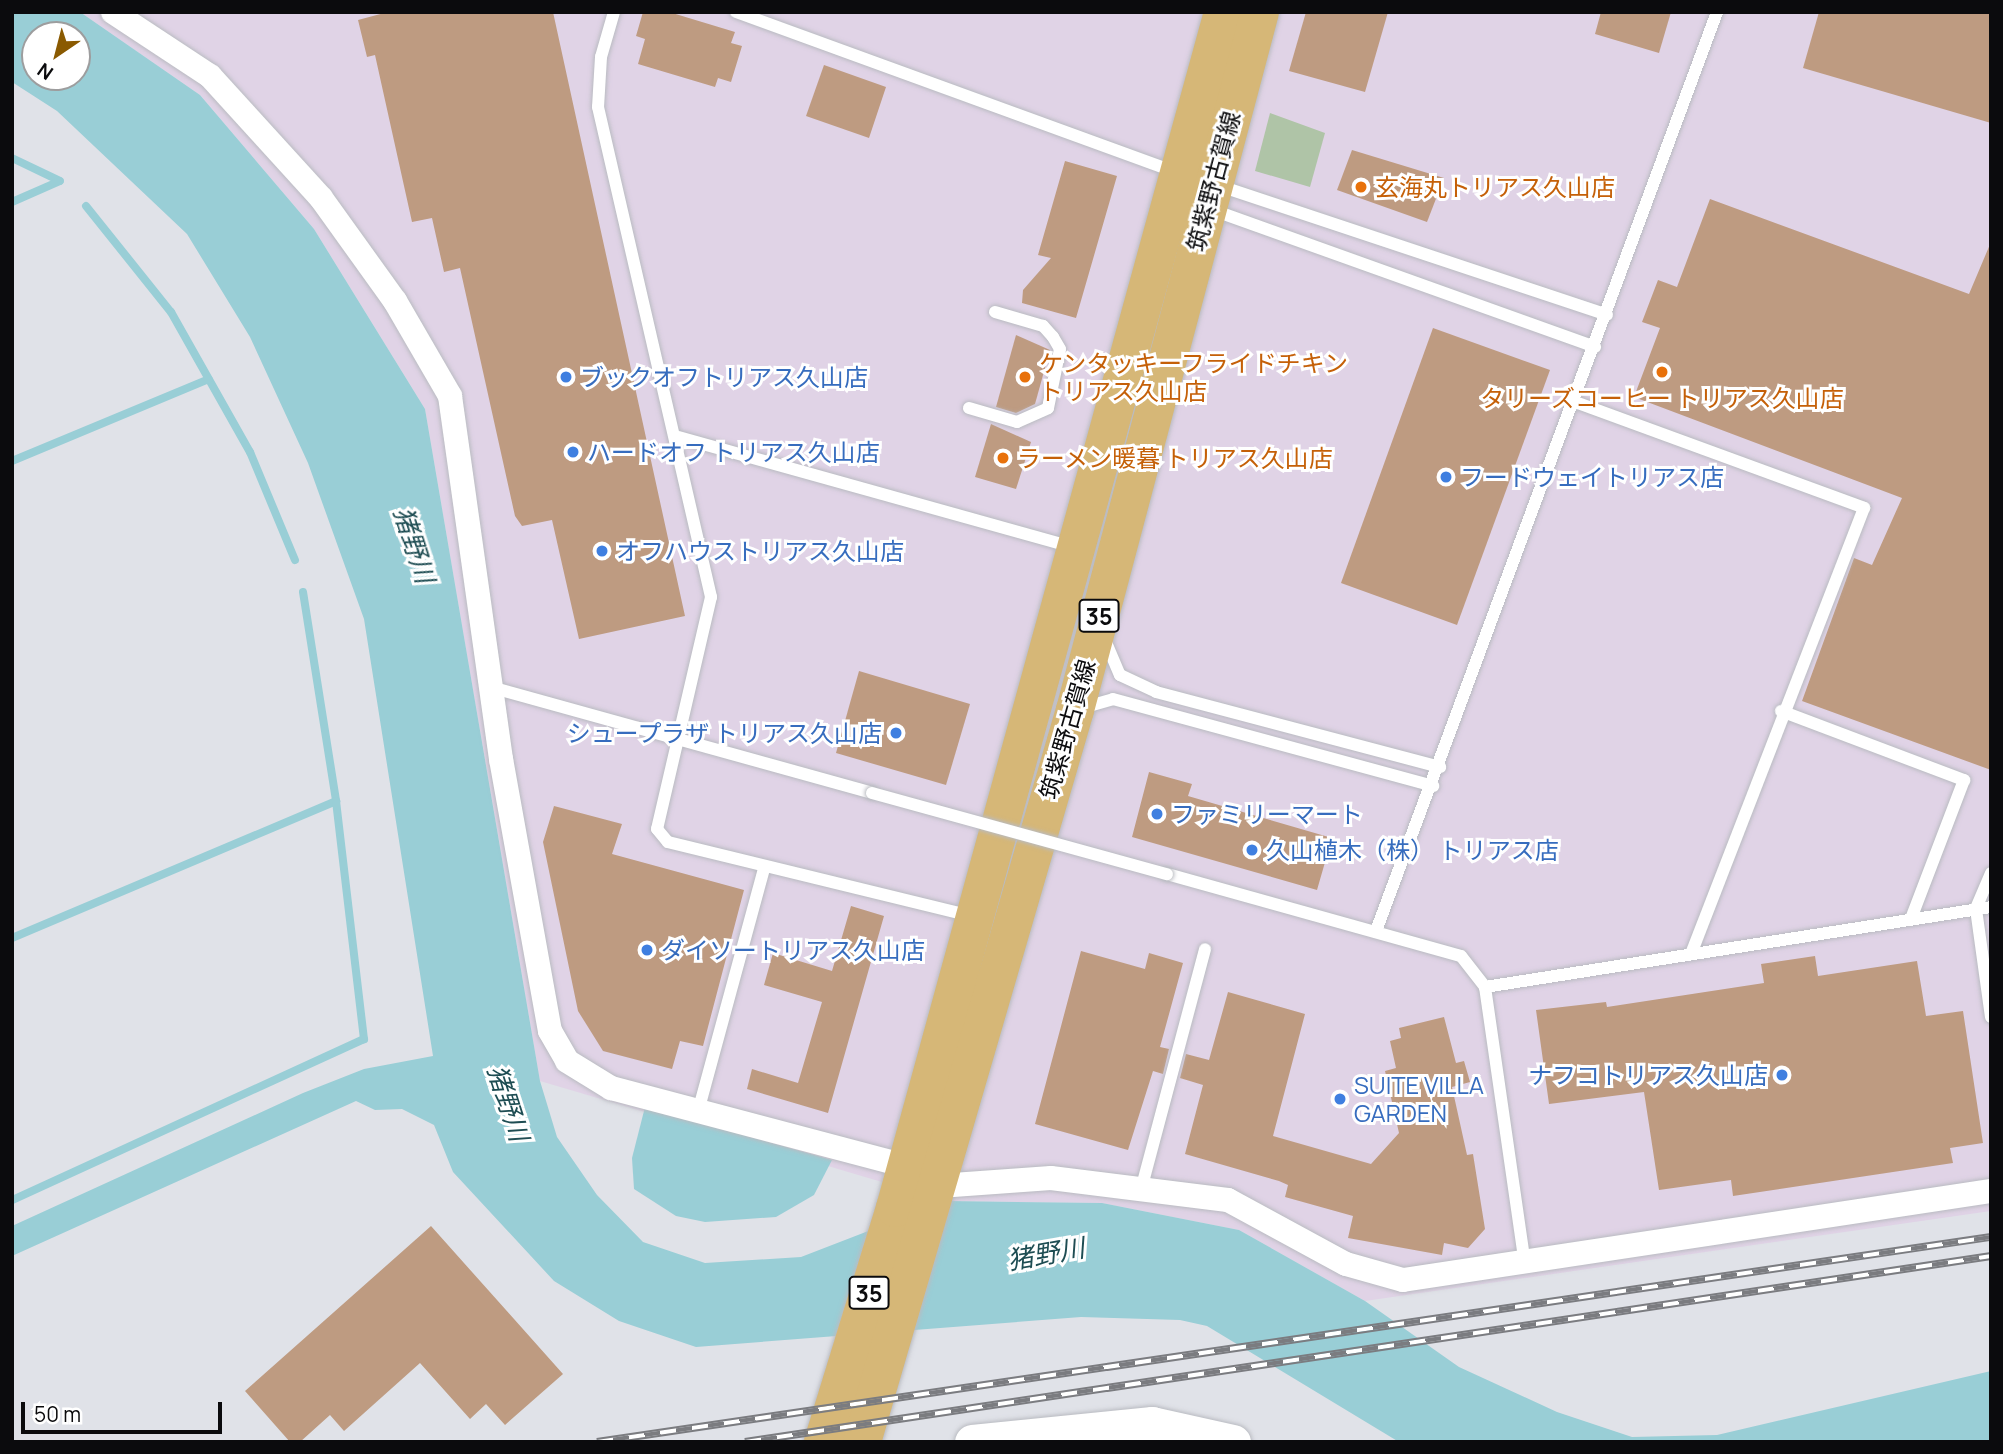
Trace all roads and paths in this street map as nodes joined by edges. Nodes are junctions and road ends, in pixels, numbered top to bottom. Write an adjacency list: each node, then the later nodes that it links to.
1 (113, 12): 16 (street)
2 (614, 12): 13 (lane)
3 (736, 12): 7 (lane)
4 (1223, 12): 7 (main road, 筑紫野古賀線 / 35)
5 (1260, 12): 7 (main road, 筑紫野古賀線 / 35)
6 (1717, 12): 9 (lane)
7 (1200, 188): 9 (lane); 10 (lane); 14 (main road, 筑紫野古賀線 / 35); 15 (main road, 筑紫野古賀線 / 35)
8 (995, 312): 12 (lane)
9 (1607, 315): 10 (lane)
10 (1595, 347): 11 (lane)
11 (1575, 401): 18 (lane); 20 (lane)
12 (969, 408)
13 (678, 437): 14 (lane); 19 (lane)
14 (1075, 548): 26 (main road, 筑紫野古賀線 / 35)
15 (1103, 597): 17 (main road, 筑紫野古賀線 / 35); 20 (lane)
16 (494, 688): 19 (lane); 33 (street)
17 (1075, 710): 21 (lane); 37 (main road, 筑紫野古賀線 / 35)
18 (1781, 711): 27 (lane); 30 (lane)
19 (677, 740): 22 (lane); 28 (lane, bridge)
20 (1440, 767): 21 (lane)
21 (1433, 786): 28 (lane)
22 (764, 868): 26 (lane); 33 (lane)
23 (1991, 873): 25 (lane)
24 (1991, 907): 25 (lane)
25 (1976, 909): 27 (lane); 32 (lane)
26 (976, 917): 34 (main road, 筑紫野古賀線 / 35)
27 (1911, 919): 30 (lane)
28 (1376, 931): 31 (lane)
29 (1205, 949): 35 (lane)
30 (1691, 954): 31 (lane)
31 (1485, 987): 38 (lane)
32 (1991, 1017)
33 (699, 1108): 34 (street)
34 (907, 1166): 37 (main road, 筑紫野古賀線 / 35)
35 (1142, 1186): 37 (street); 38 (street)
36 (1991, 1191): 38 (street)
37 (919, 1203): 39 (main road, 筑紫野古賀線 / 35)
38 (1525, 1265)
39 (861, 1377): 41 (main road, 筑紫野古賀線 / 35); 42 (main road, 筑紫野古賀線 / 35)
40 (1042, 1438): 43 (main road); 44 (main road)
41 (823, 1442)
42 (862, 1442)
43 (972, 1442)
44 (1233, 1442)

